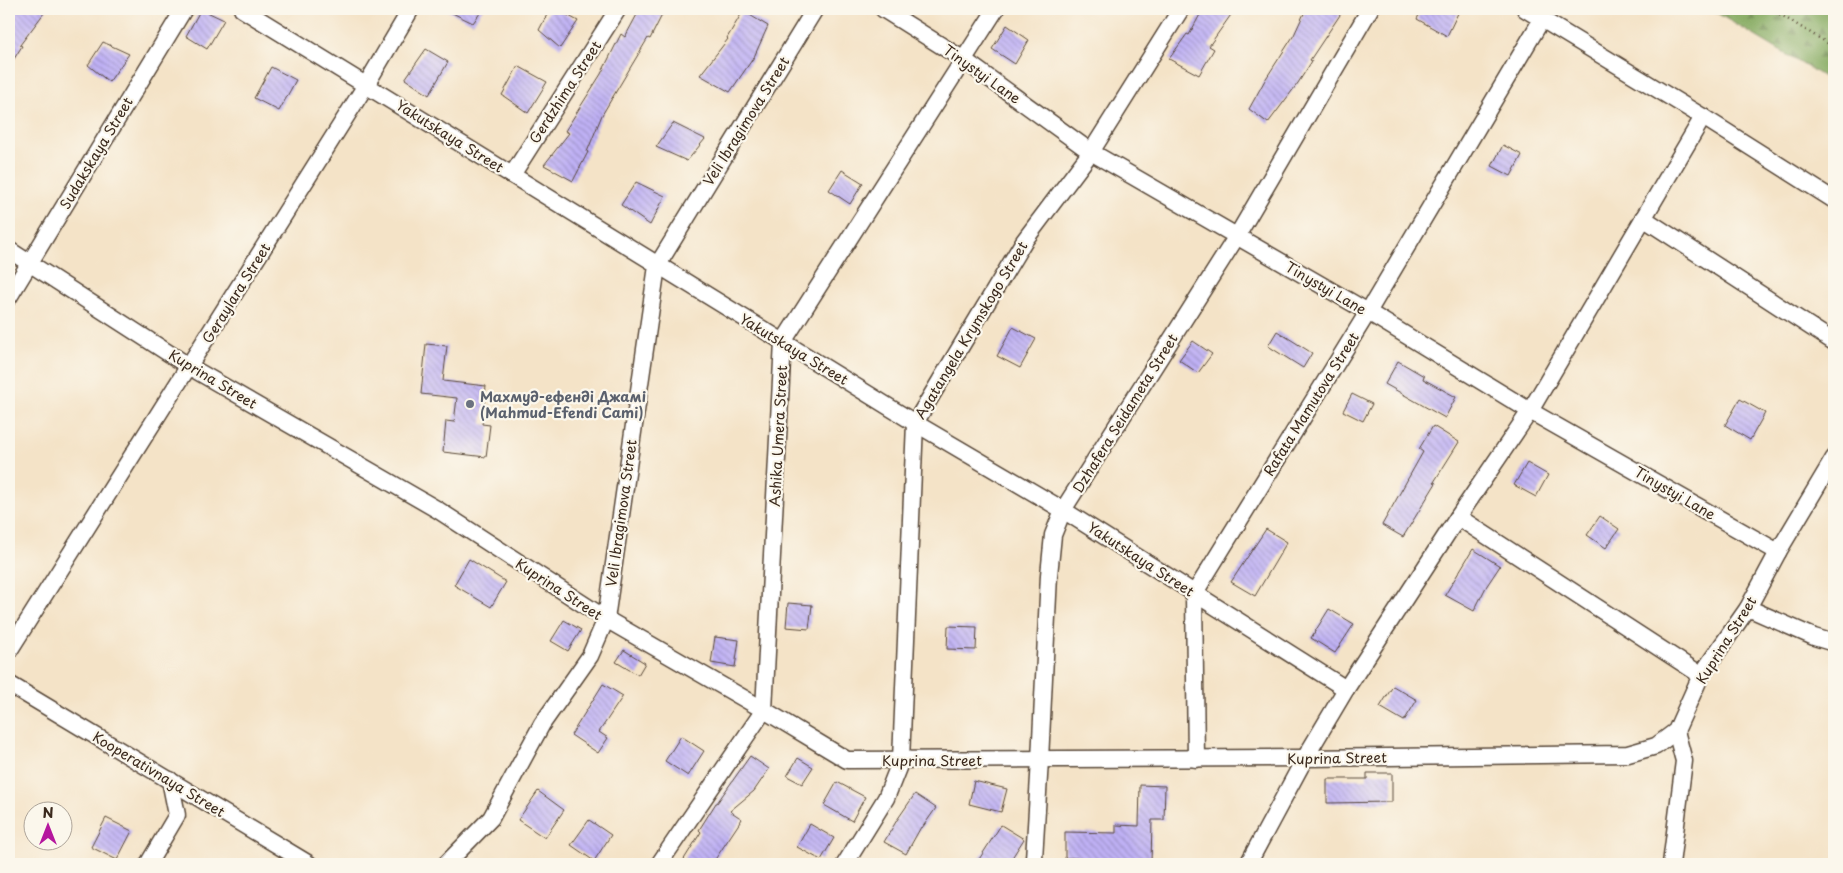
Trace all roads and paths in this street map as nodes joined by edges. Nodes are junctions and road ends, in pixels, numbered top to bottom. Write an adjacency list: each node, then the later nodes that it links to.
1 (184, 9): 23 (street, Sudakskaya Street)
2 (242, 9): 15 (street, Yakutskaya Street)
3 (411, 9): 15 (street, Geraylara Street)
4 (618, 9): 18 (street, Gerdzhima Street)
5 (815, 9): 24 (street, Veli Ibragimova Street)
6 (883, 9): 14 (street, Tinystyi Lane)
7 (996, 9): 14 (street, Ashika Umera Street)
8 (1181, 9): 17 (street, Agatangela Krymskogo Street)
9 (1370, 9): 21 (street, Dzhafera Seidameta Street)
10 (1525, 9): 12 (street)
11 (1771, 9): 13 (path)
12 (1542, 19): 16 (street); 26 (street, Rafata Mamutova Street)
13 (1834, 47)
14 (964, 60): 17 (street, Tinystyi Lane); 27 (street, Ashika Umera Street)
15 (366, 85): 18 (street, Yakutskaya Street); 29 (street, Geraylara Street)
16 (1703, 117): 19 (street); 20 (street)
17 (1091, 152): 21 (street, Tinystyi Lane); 31 (street, Agatangela Krymskogo Street)
18 (512, 174): 24 (street, Yakutskaya Street)
19 (1834, 200)
20 (1643, 218): 28 (street); 30 (street)
21 (1237, 236): 26 (street, Tinystyi Lane); 33 (street, Dzhafera Seidameta Street)
22 (9, 250): 23 (street, Kuprina Street)
23 (29, 262): 25 (street, Sudakskaya Street); 29 (street, Kuprina Street)
24 (657, 266): 27 (street, Yakutskaya Street); 38 (street, Veli Ibragimova Street)
25 (9, 297)
26 (1368, 312): 30 (street, Tinystyi Lane); 36 (street, Rafata Mamutova Street)
27 (783, 342): 31 (street, Yakutskaya Street); 44 (street, Ashika Umera Street)
28 (1834, 342)
29 (190, 367): 38 (street, Kuprina Street); 40 (street, Geraylara Street)
30 (1530, 411): 34 (street); 35 (street, Tinystyi Lane)
31 (914, 423): 33 (street, Yakutskaya Street); 48 (street, Agatangela Krymskogo Street)
32 (1834, 458): 35 (street, Kuprina Street)
33 (1063, 510): 36 (street, Yakutskaya Street); 49 (street, Dzhafera Seidameta Street)
34 (1458, 517): 41 (street); 43 (street)
35 (1778, 552): 37 (street, Kuprina Street)
36 (1194, 594): 43 (street, Yakutskaya Street); 47 (street)
37 (1748, 608): 39 (street); 41 (street, Kuprina Street)
38 (606, 619): 44 (street, Kuprina Street); 53 (street, Veli Ibragimova Street)
39 (1834, 643)
40 (9, 651)
41 (1701, 675): 45 (street, Kuprina Street)
42 (9, 684): 50 (street, Kooperativnaya Street)
43 (1346, 690): 46 (street)
44 (764, 710): 48 (street, Kuprina Street); 54 (street)
45 (1676, 731): 46 (street, Kuprina Street); 58 (street)
46 (1305, 758): 47 (street, Kuprina Street); 57 (street)
47 (1196, 759): 49 (street, Kuprina Street)
48 (901, 760): 49 (street, Kuprina Street); 55 (street, Agatangela Krymskogo Street)
49 (1040, 760): 56 (street, Dzhafera Seidameta Street)
50 (170, 780): 51 (street); 52 (street, Kooperativnaya Street)
51 (148, 864)
52 (309, 864)
53 (446, 864)
54 (660, 864)
55 (845, 864)
56 (1031, 864)
57 (1248, 864)
58 (1670, 864)

